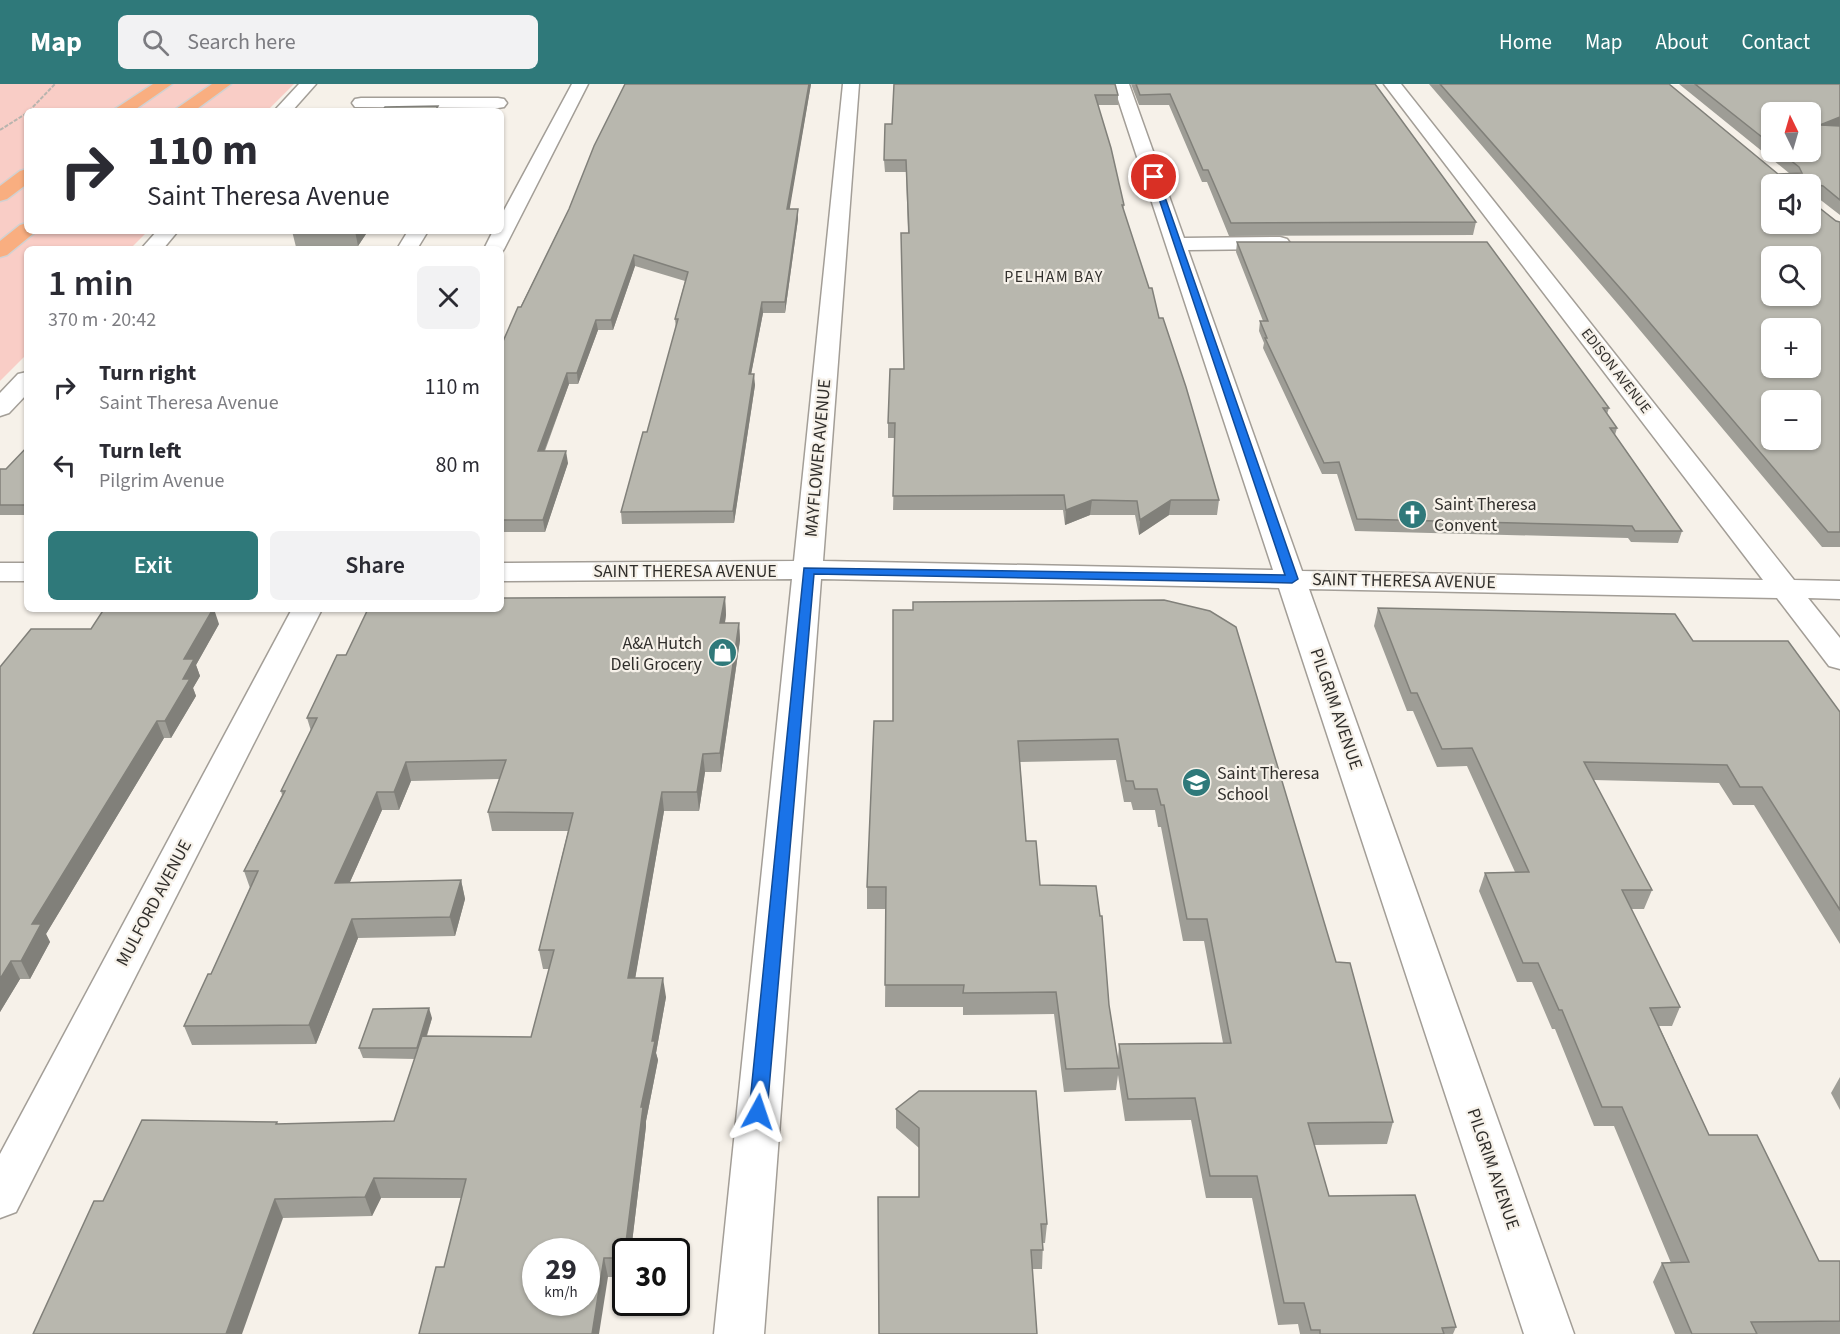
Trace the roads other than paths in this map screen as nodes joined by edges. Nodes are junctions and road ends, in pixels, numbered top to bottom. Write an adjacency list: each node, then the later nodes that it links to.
1 (164, 84): 11 (highway)
2 (223, 84): 12 (highway)
3 (308, 84): 13 (street)
4 (580, 84): 16 (street)
5 (851, 84): 27 (street, MAYFLOWER AVENUE)
6 (1121, 84): 22 (street, PILGRIM AVENUE)
7 (1392, 84): 21 (street, EDISON AVENUE)
8 (507, 88): 10 (street)
9 (361, 103): 10 (street)
10 (495, 107)
11 (126, 108)
12 (187, 108)
13 (286, 108)
14 (24, 177): 15 (highway)
15 (0, 195)
16 (504, 230)
17 (24, 231): 24 (highway)
18 (165, 234): 23 (street)
19 (1298, 243): 22 (street)
20 (1489, 243): 21 (street)
21 (1517, 243): 32 (street, EDISON AVENUE)
22 (1177, 244): 31 (street, PILGRIM AVENUE)
23 (154, 246)
24 (0, 251)
25 (24, 382): 26 (street)
26 (0, 408)
27 (808, 570): 30 (street, SAINT THERESA AVENUE); 31 (street, SAINT THERESA AVENUE); 37 (street, MAYFLOWER AVENUE)
28 (0, 572): 29 (street)
29 (24, 572)
30 (504, 572)
31 (1292, 579): 32 (street, SAINT THERESA AVENUE); 38 (street, PILGRIM AVENUE)
32 (1785, 589): 33 (street, SAINT THERESA AVENUE); 35 (street, EDISON AVENUE)
33 (1840, 590)
34 (305, 612): 36 (street, MULFORD AVENUE)
35 (1840, 659)
36 (0, 1198)
37 (739, 1334)
38 (1549, 1334)

